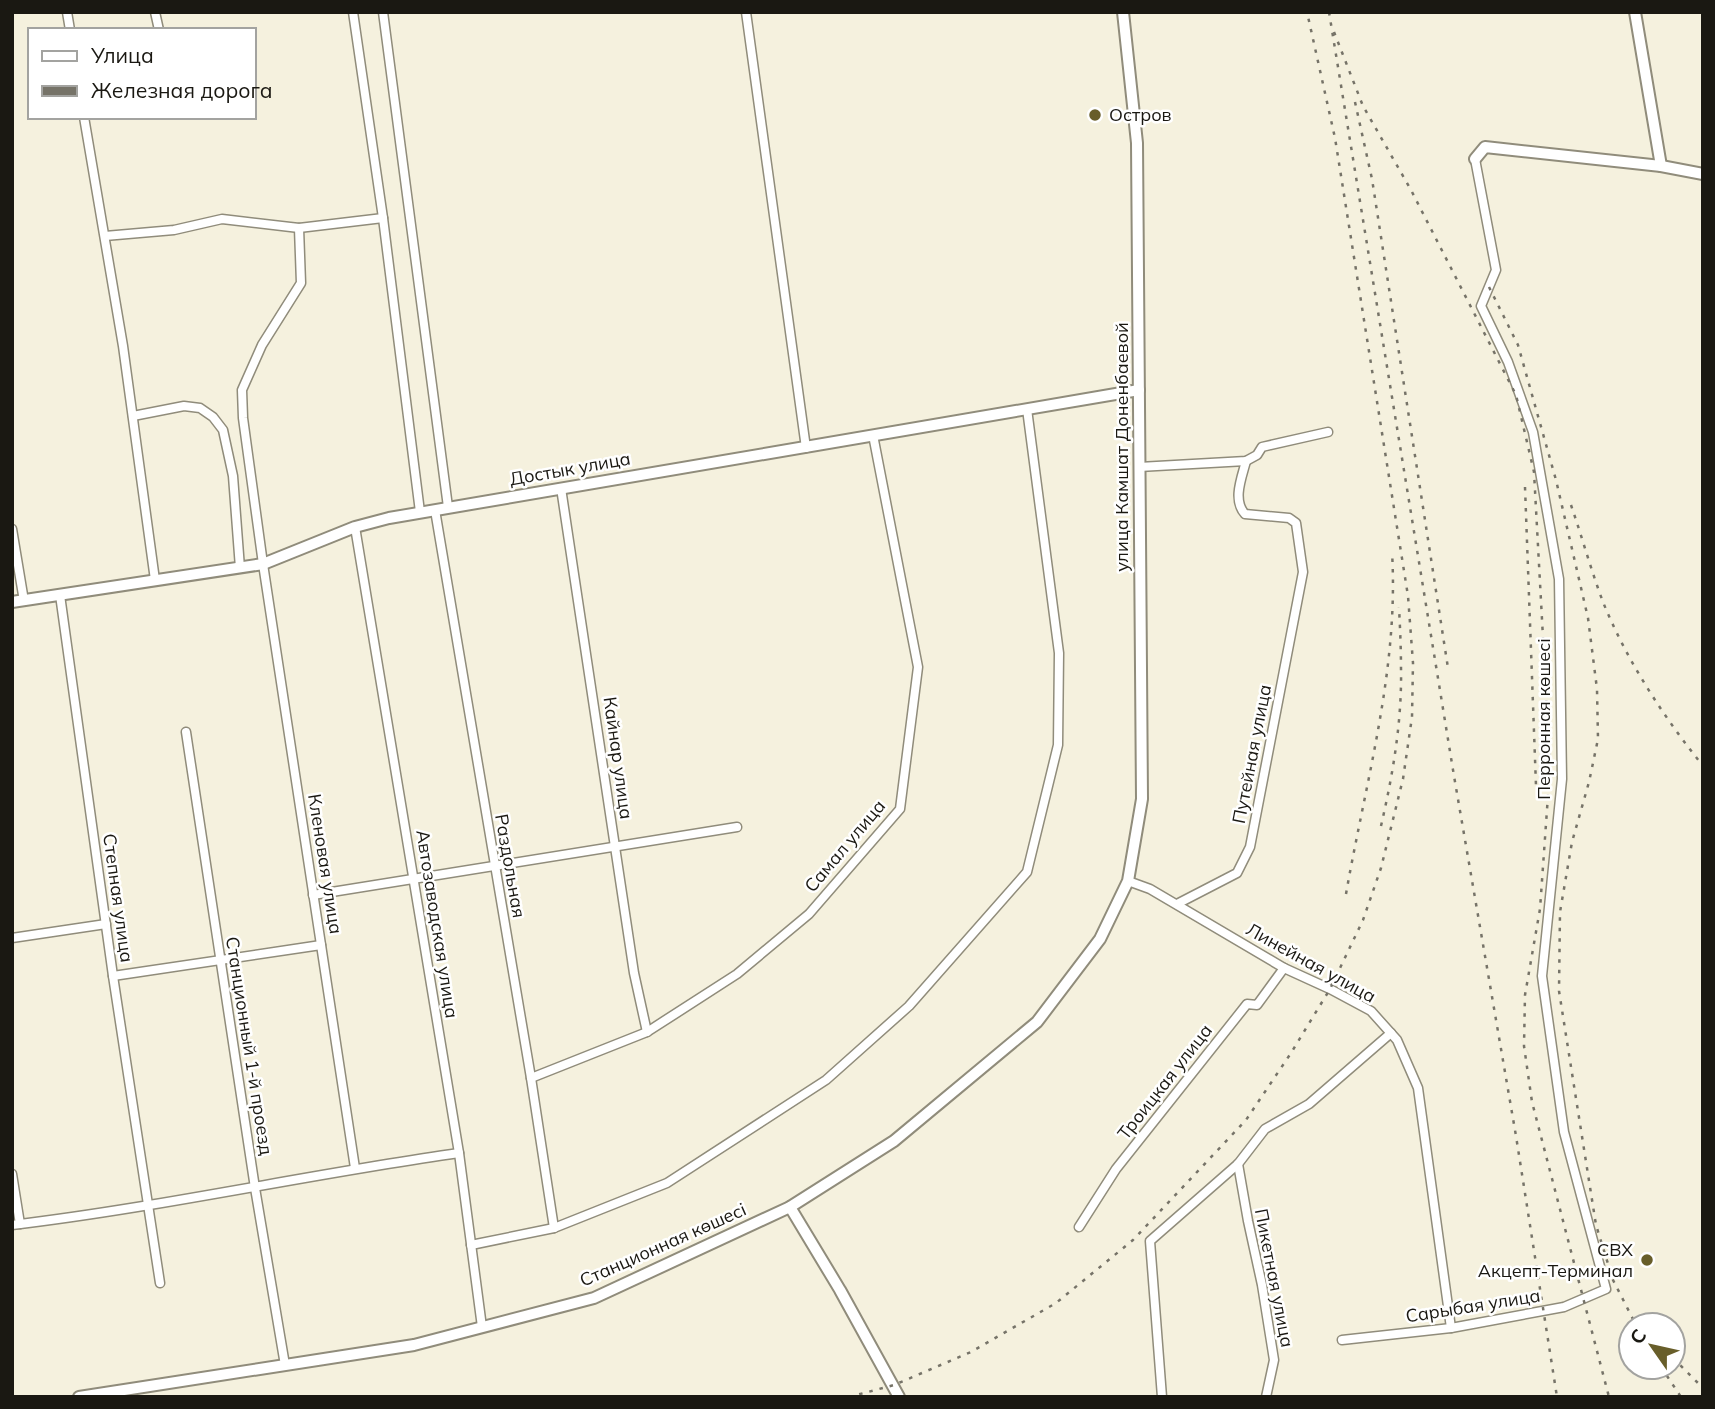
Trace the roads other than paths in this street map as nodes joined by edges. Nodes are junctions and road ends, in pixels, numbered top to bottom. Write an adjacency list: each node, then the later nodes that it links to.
1 (77, 12): 7 (street)
2 (353, 12): 12 (street)
3 (383, 12): 24 (street)
4 (746, 12): 20 (street)
5 (1123, 12): 15 (street, улица Камшат Доненбаевой)
6 (1635, 12): 10 (street)
7 (67, 13)
8 (84, 119): 14 (street)
9 (1475, 159): 10 (street); 63 (street, Перронная көшесі)
10 (1661, 166): 11 (street)
11 (1703, 174)
12 (383, 218): 13 (street); 26 (street)
13 (299, 228): 14 (street); 29 (street, Кленовая улица)
14 (105, 236): 17 (street)
15 (1139, 390): 16 (street, Достык улица); 22 (street, улица Камшат Доненбаевой)
16 (1027, 409): 19 (street, Достык улица); 60 (street)
17 (133, 416): 30 (street); 31 (street)
18 (1328, 432): 21 (street)
19 (873, 435): 20 (street, Достык улица); 48 (street, Самал улица)
20 (806, 448): 23 (street, Достык улица)
21 (1246, 461): 22 (street); 41 (street, Путейная улица)
22 (1139, 467): 39 (street, улица Камшат Доненбаевой)
23 (561, 488): 24 (street, Достык улица); 36 (street, Кайнар улица)
24 (448, 508): 25 (street, Достык улица)
25 (435, 510): 26 (street, Достык улица); 37 (street, Раздольная)
26 (420, 512): 27 (street, Достык улица)
27 (355, 527): 29 (street, Достык улица); 38 (street, Автозаводская улица)
28 (12, 529): 33 (street)
29 (263, 564): 30 (street, Достык улица); 40 (street, Кленовая улица)
30 (240, 568): 31 (street, Достык улица)
31 (155, 580): 32 (street, Достык улица)
32 (60, 595): 33 (street, Достык улица); 42 (street, Степная улица)
33 (18, 602)
34 (186, 732): 45 (street, Станционный 1-й проезд)
35 (737, 827): 36 (street)
36 (615, 846): 37 (street); 48 (street, Кайнар улица)
37 (494, 866): 38 (street); 50 (street, Раздольная)
38 (414, 879): 40 (street); 51 (street, Автозаводская улица)
39 (1128, 881): 41 (street, Линейная улица); 57 (street, Станционная көшесі)
40 (313, 895): 44 (street, Кленовая улица)
41 (1177, 904): 46 (street, Линейная улица)
42 (106, 924): 43 (street); 47 (street, Степная улица)
43 (12, 938)
44 (321, 945): 45 (street); 53 (street, Кленовая улица)
45 (220, 960): 47 (street); 55 (street, Станционный 1-й проезд)
46 (1284, 968): 49 (street, Линейная улица); 59 (street, Троицкая улица)
47 (113, 976): 56 (street, Степная улица)
48 (647, 1032): 50 (street, Самал улица)
49 (1391, 1033): 52 (street); 65 (street, Линейная улица)
50 (531, 1078): 60 (street, Раздольная)
51 (459, 1153): 53 (street); 61 (street, Автозаводская улица)
52 (1238, 1164): 70 (street); 71 (street, Пикетная улица)
53 (355, 1168): 55 (street)
54 (12, 1174): 58 (street)
55 (255, 1188): 56 (street); 67 (street, Станционный 1-й проезд)
56 (146, 1206): 58 (street); 62 (street, Степная улица)
57 (790, 1207): 64 (street, Станционная көшесі); 69 (street)
58 (16, 1224)
59 (1079, 1227)
60 (554, 1228): 61 (street)
61 (471, 1245): 64 (street, Автозаводская улица)
62 (160, 1283)
63 (1606, 1289): 65 (street, Сарыбая улица)
64 (482, 1327): 67 (street, Станционная көшесі)
65 (1451, 1328): 66 (street, Сарыбая улица)
66 (1342, 1340)
67 (285, 1365): 68 (street, Станционная көшесі)
68 (79, 1397)
69 (898, 1397)
70 (1162, 1397)
71 (1266, 1397)

